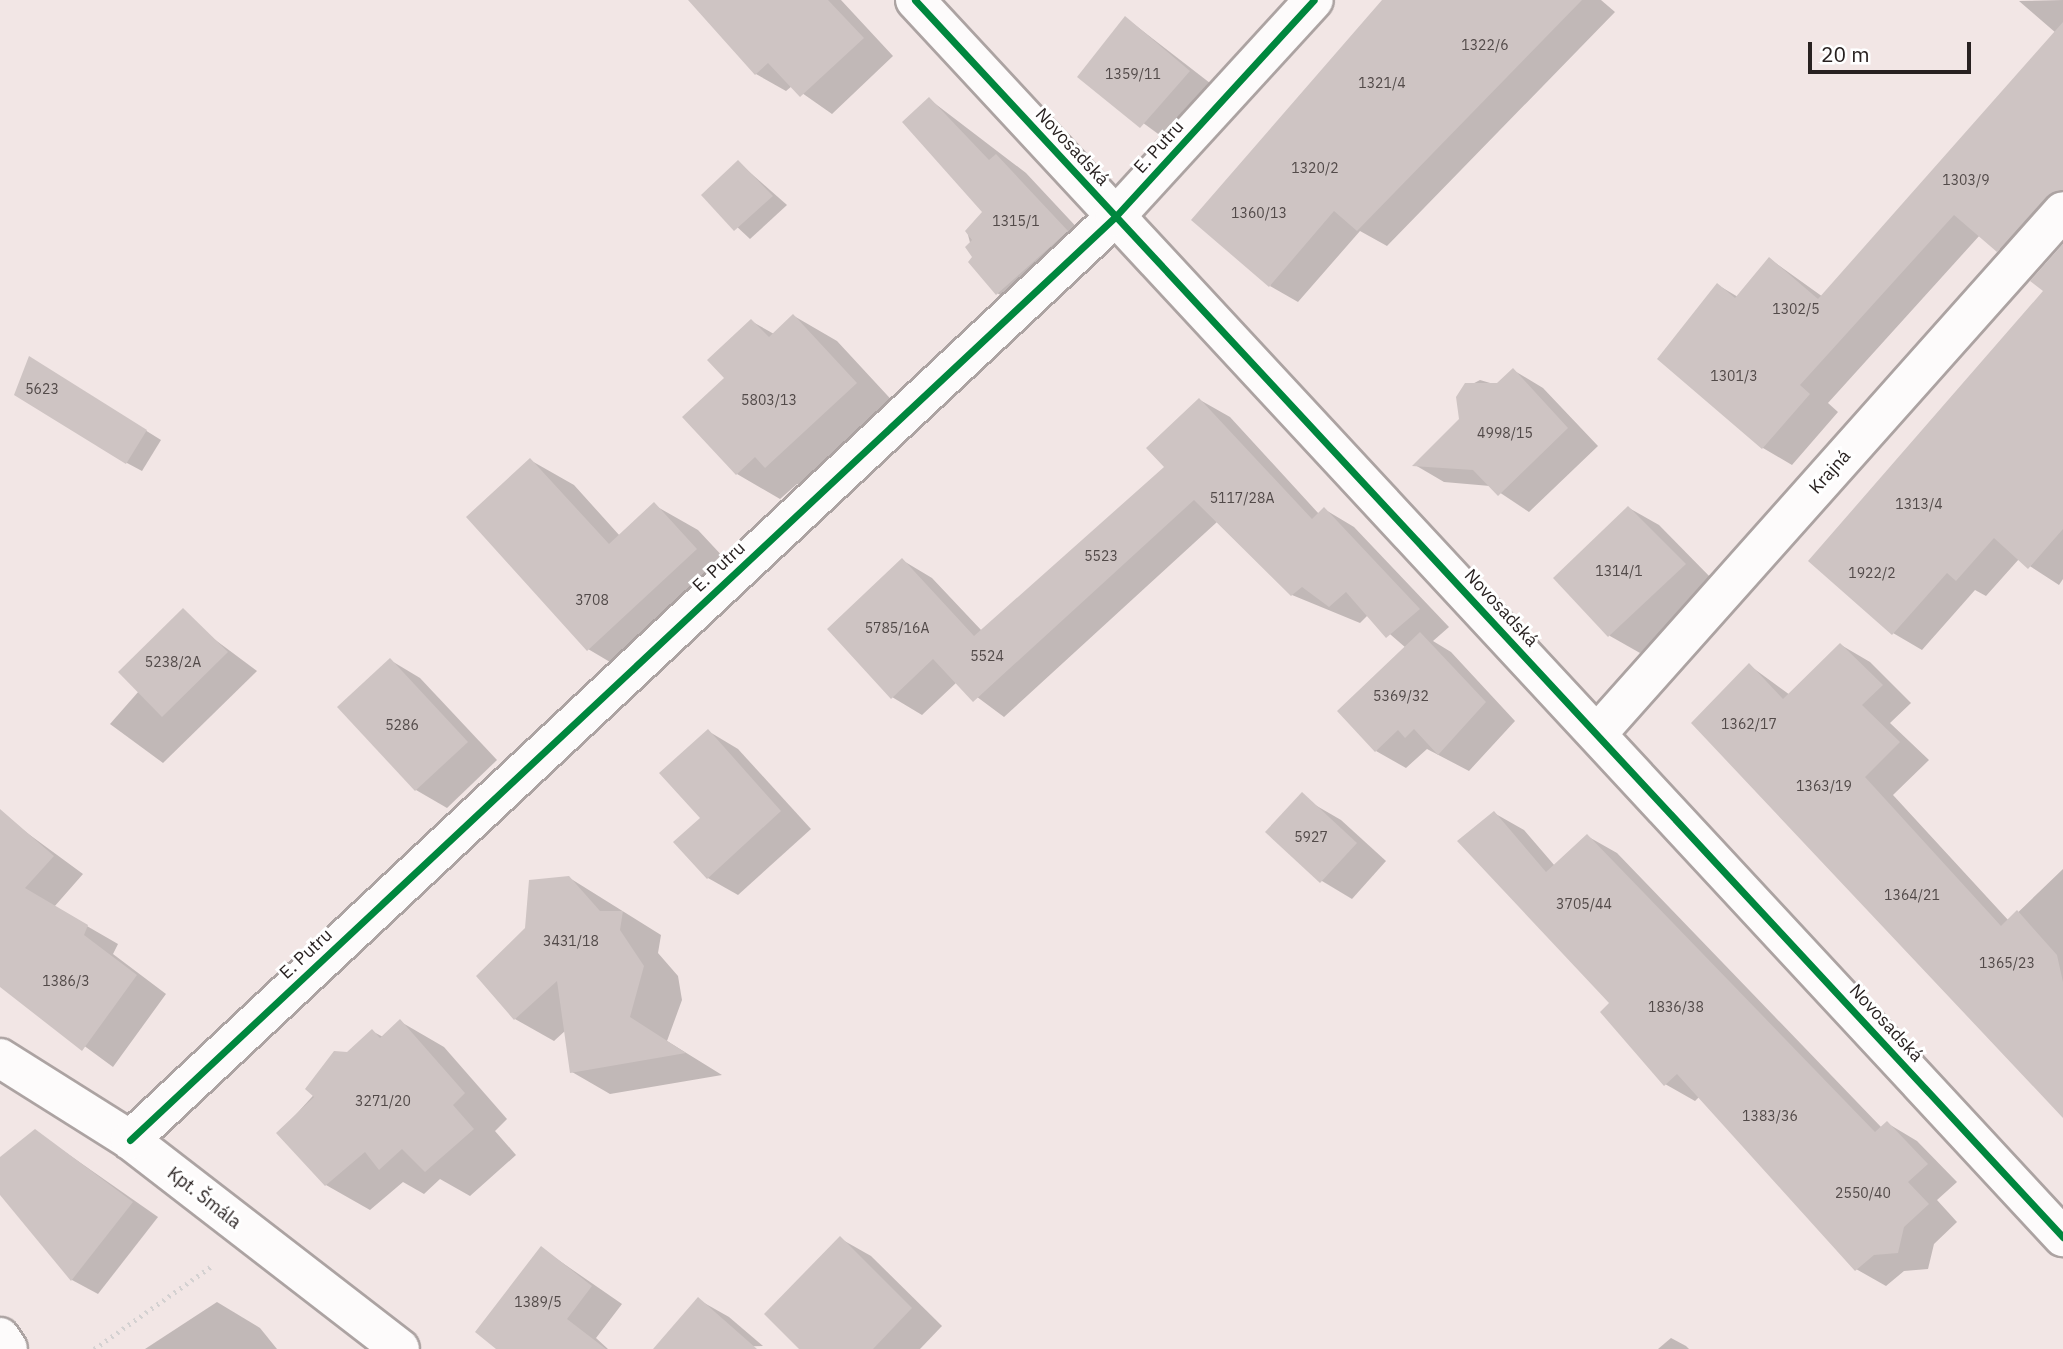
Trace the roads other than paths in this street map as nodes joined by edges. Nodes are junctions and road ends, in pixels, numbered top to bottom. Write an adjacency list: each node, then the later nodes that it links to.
1 (915, 0): 4 (street, Novosadská)
2 (1314, 0): 4 (street, E. Putru)
3 (2063, 211): 5 (street, Krajná)
4 (1115, 217): 5 (street, Novosadská); 7 (street, E. Putru)
5 (1597, 734): 8 (street, Novosadská)
6 (0, 1058): 7 (street, Kpt. Šmála)
7 (130, 1140): 11 (street, Kpt. Šmála)
8 (2063, 1237)
9 (0, 1337): 10 (street)
10 (8, 1349)
11 (400, 1349)

